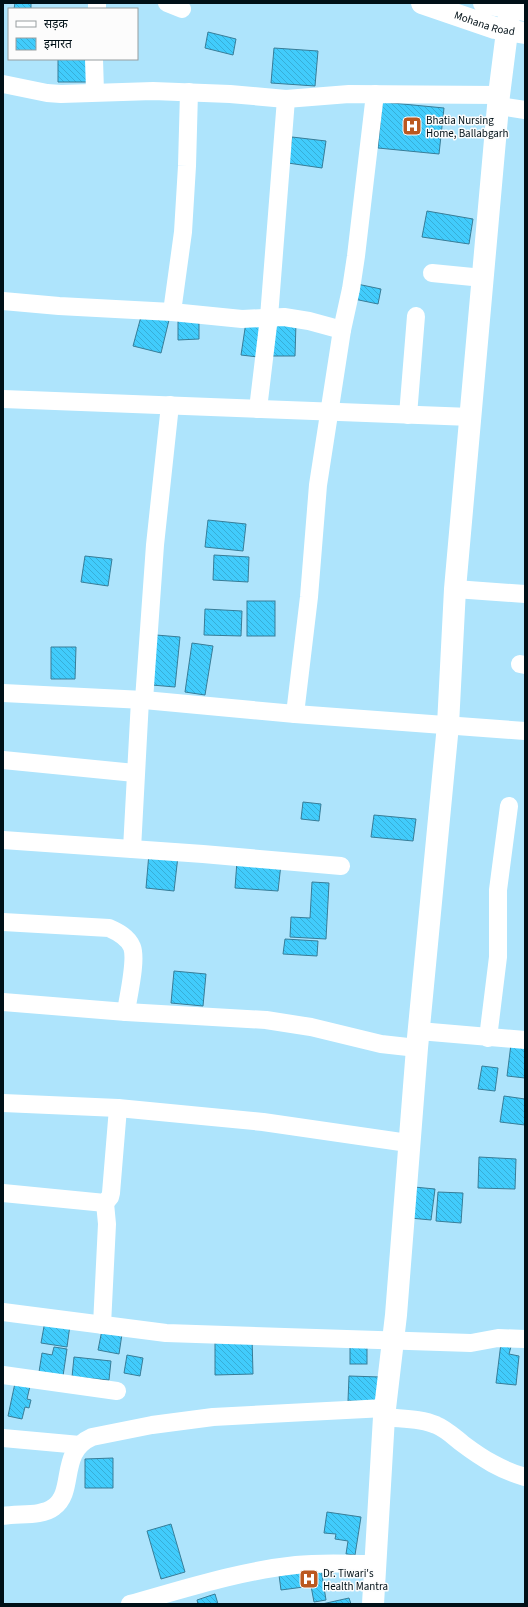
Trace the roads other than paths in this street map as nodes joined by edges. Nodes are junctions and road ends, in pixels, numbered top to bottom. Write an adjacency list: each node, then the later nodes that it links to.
1 (422, 3): 4 (street, Mohana Road)
2 (484, 3): 3 (street, Mohana Road)
3 (518, 9): 4 (street)
4 (516, 32): 11 (street)
5 (94, 60): 7 (street)
6 (3, 84): 7 (street)
7 (95, 92): 8 (street)
8 (189, 92): 10 (street); 16 (street)
9 (375, 94): 10 (street); 11 (street); 19 (street)
10 (286, 99): 18 (street)
11 (499, 101): 12 (street); 14 (street)
12 (525, 110)
13 (432, 273): 14 (street)
14 (483, 278): 25 (street)
15 (3, 301): 16 (street)
16 (172, 312): 18 (street)
17 (416, 316): 24 (street)
18 (268, 317): 19 (street); 22 (street)
19 (342, 330): 23 (street)
20 (3, 398): 21 (street)
21 (170, 405): 22 (street); 29 (street)
22 (258, 409): 23 (street)
23 (330, 412): 24 (street); 30 (street)
24 (408, 415): 25 (street)
25 (471, 418): 26 (street)
26 (455, 589): 27 (street); 31 (street)
27 (525, 594)
28 (3, 693): 29 (street)
29 (142, 700): 30 (street); 34 (street)
30 (295, 714): 31 (street)
31 (448, 725): 32 (street); 43 (street)
32 (525, 730)
33 (3, 760): 34 (street)
34 (136, 773): 37 (street)
35 (509, 806): 42 (street)
36 (3, 840): 37 (street)
37 (132, 849): 38 (street)
38 (341, 866)
39 (3, 922): 41 (street)
40 (3, 1002): 41 (street)
41 (126, 1012): 43 (street)
42 (488, 1038): 43 (street); 44 (street)
43 (418, 1040): 47 (street)
44 (525, 1040)
45 (3, 1103): 46 (street)
46 (118, 1108): 47 (street); 49 (street)
47 (408, 1143): 53 (street)
48 (3, 1193): 49 (street)
49 (105, 1203): 51 (street)
50 (3, 1312): 51 (street)
51 (102, 1325): 53 (street)
52 (525, 1339): 53 (street)
53 (393, 1342): 56 (street)
54 (3, 1375): 55 (street)
55 (117, 1391)
56 (385, 1413): 58 (street); 59 (street); 61 (street)
57 (3, 1438): 58 (street)
58 (80, 1444): 60 (street)
59 (525, 1477)
60 (3, 1516)
61 (376, 1564): 62 (street); 63 (street)
62 (130, 1604)
63 (373, 1604)

